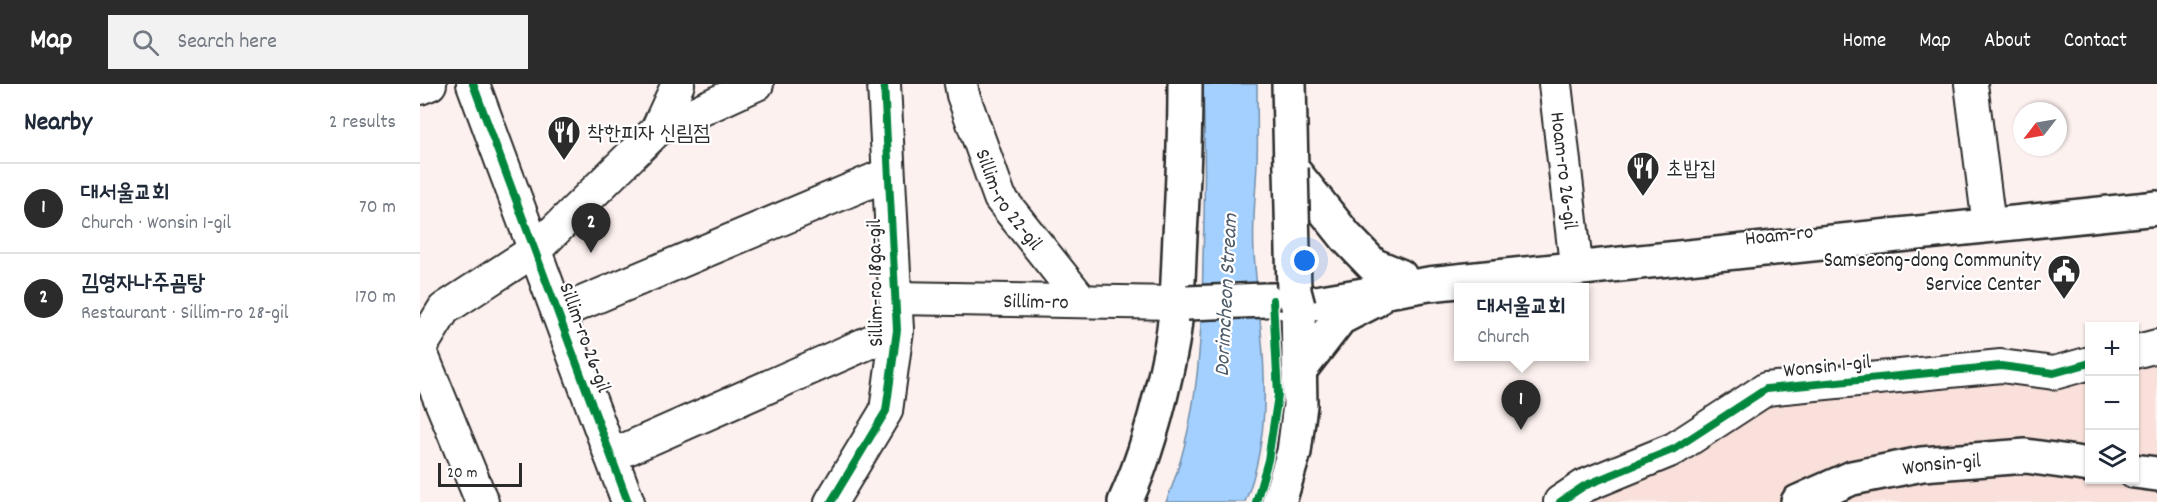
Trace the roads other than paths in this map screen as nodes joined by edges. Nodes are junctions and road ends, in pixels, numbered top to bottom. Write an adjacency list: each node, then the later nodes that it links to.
1 (430, 84): 11 (street)
2 (473, 84): 18 (street, Sillim-ro 26-gil)
3 (678, 84): 12 (street)
4 (757, 84): 12 (street)
5 (884, 84): 14 (street, Sillim-ro 18ga-gil)
6 (962, 84): 23 (street, Sillim-ro 22-gil)
7 (1185, 84): 24 (main road)
8 (1289, 84): 13 (main road)
9 (1555, 84): 19 (street, Hoam-ro 26-gil)
10 (1971, 84): 17 (street)
11 (420, 88)
12 (657, 130): 18 (street)
13 (1291, 168): 20 (main road); 22 (main road, bridge)
14 (888, 174): 21 (street, Sillim-ro 18ga-gil); 25 (street, Sillim-ro 26-gil)
15 (2157, 186): 17 (main road, Hoam-ro)
16 (2157, 208): 20 (main road)
17 (1988, 210): 19 (main road, Hoam-ro)
18 (535, 250): 25 (street, Sillim-ro 26-gil); 28 (street)
19 (1575, 256): 20 (main road, Hoam-ro)
20 (1400, 282): 22 (main road); 31 (main road)
21 (895, 298): 23 (street, Sillim-ro); 26 (street, Sillim-ro 18ga-gil)
22 (1284, 299): 24 (main road, bridge); 31 (main road)
23 (1082, 301): 24 (street, Sillim-ro)
24 (1182, 303): 39 (main road)
25 (558, 313): 32 (street, Sillim-ro 26-gil)
26 (897, 330): 32 (street); 38 (street, Sillim-ro 18ga-gil)
27 (2157, 346): 29 (street)
28 (420, 349): 36 (street)
29 (2139, 351)
30 (2085, 364): 41 (street, Wonsin 1-gil)
31 (1299, 371): 40 (main road)
32 (611, 456): 37 (street, Sillim-ro 26-gil)
33 (2085, 464): 42 (main road, Wonsin-gil)
34 (2139, 472): 35 (main road)
35 (2157, 474)
36 (482, 502)
37 (628, 502)
38 (831, 502)
39 (1125, 502)
40 (1279, 502)
41 (1560, 502)
42 (1798, 502)

